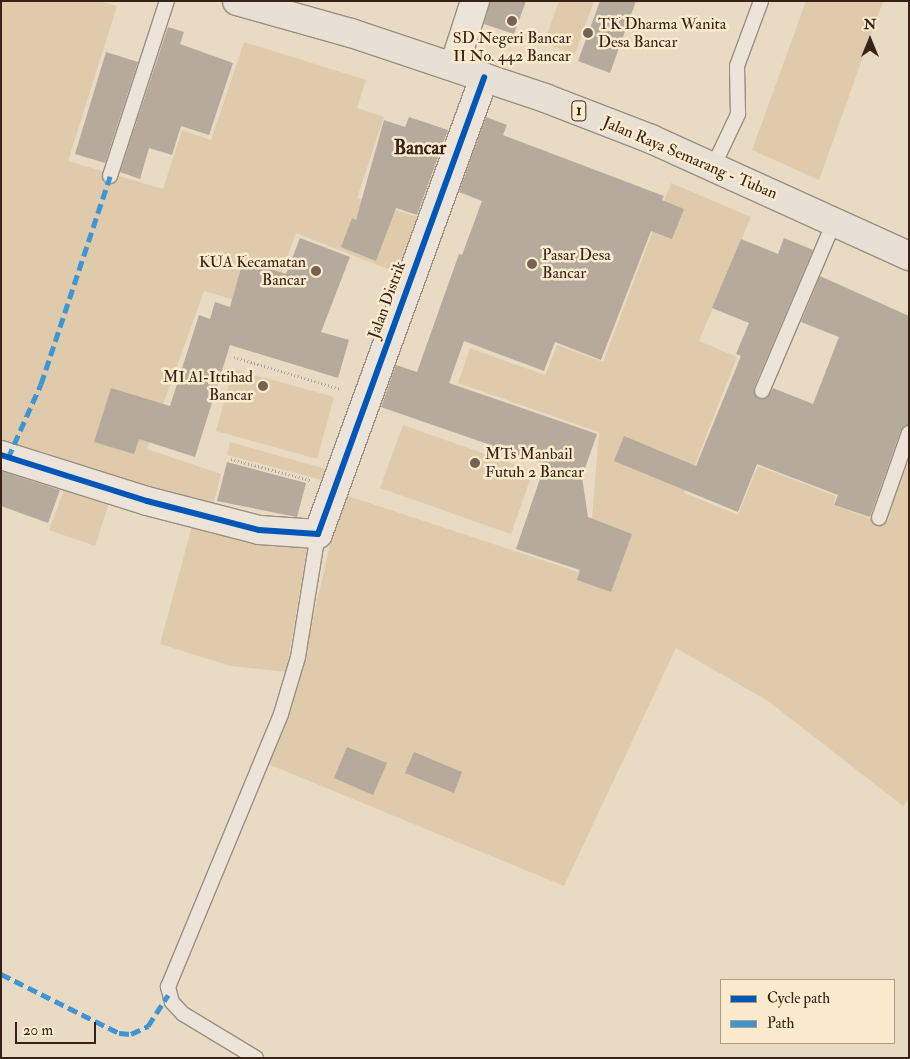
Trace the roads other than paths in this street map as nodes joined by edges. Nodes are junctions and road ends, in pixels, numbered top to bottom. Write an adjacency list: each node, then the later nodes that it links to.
1 (167, 1): 8 (lane)
2 (237, 1): 5 (highway, Jalan Raya Semarang - Tuban / 1)
3 (475, 1): 5 (street)
4 (761, 1): 7 (lane)
5 (454, 66): 6 (highway, Jalan Raya Semarang - Tuban / 1)
6 (484, 77): 7 (highway, Jalan Raya Semarang - Tuban / 1); 15 (street, Jalan Distrik)
7 (713, 167): 9 (highway, Jalan Raya Semarang - Tuban / 1)
8 (110, 176)
9 (834, 222): 10 (highway, Jalan Raya Semarang - Tuban / 1); 11 (lane)
10 (909, 256)
11 (762, 391)
12 (909, 433): 14 (lane)
13 (1, 455): 15 (street)
14 (879, 518)
15 (318, 534): 16 (lane)
16 (256, 1058)

